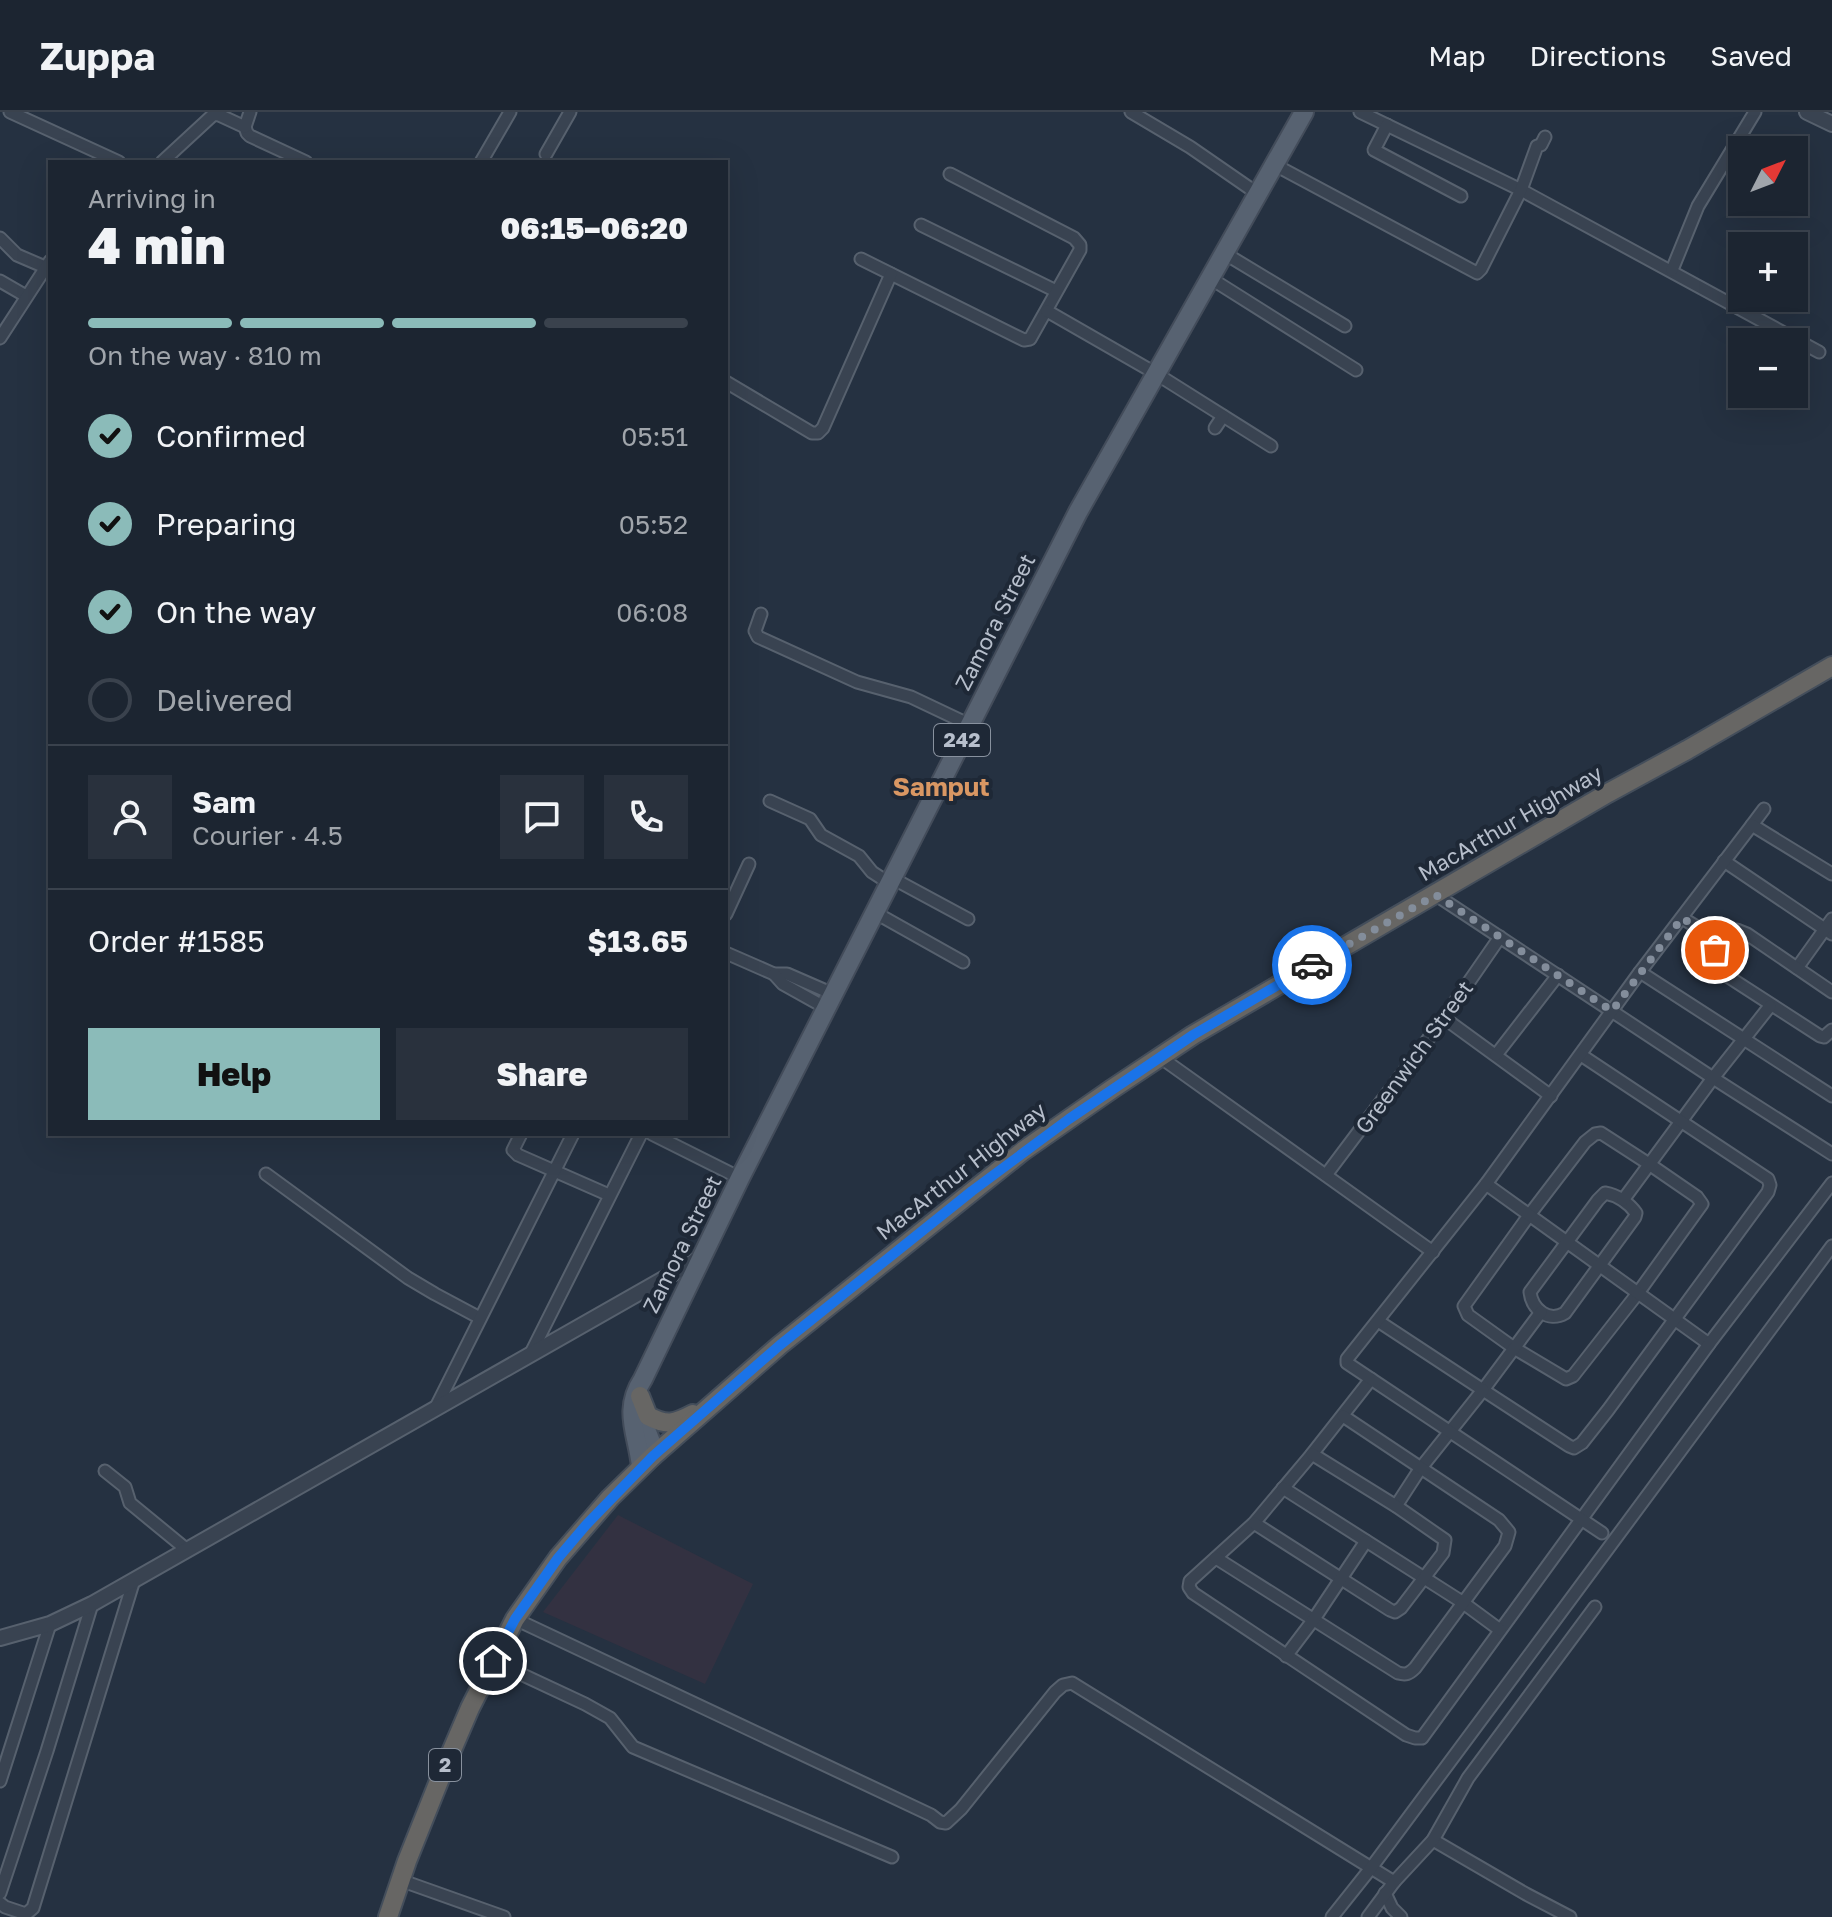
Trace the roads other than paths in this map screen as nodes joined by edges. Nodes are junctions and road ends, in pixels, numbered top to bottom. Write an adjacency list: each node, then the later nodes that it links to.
1 (10, 112): 15 (street)
2 (250, 112): 12 (street)
3 (510, 112): 18 (street)
4 (570, 112): 14 (street)
5 (1131, 112): 22 (street)
6 (1304, 112): 19 (main road, Zamora Street / 242)
7 (1360, 112): 11 (street)
8 (1755, 112): 29 (street)
9 (1807, 112): 10 (street)
10 (1832, 124)
11 (1387, 125): 21 (street); 23 (street)
12 (245, 127): 16 (street); 17 (street)
13 (1545, 137): 21 (street)
14 (546, 154)
15 (115, 160)
16 (164, 160)
17 (302, 160)
18 (482, 160)
19 (1275, 165): 21 (street); 22 (main road, Zamora Street / 242)
20 (950, 174): 33 (street)
21 (1521, 190): 29 (street)
22 (1258, 194): 26 (main road, Zamora Street / 242)
23 (1461, 196)
24 (921, 225): 33 (street)
25 (0, 238): 28 (street)
26 (1224, 253): 31 (main road, Zamora Street / 242); 36 (street)
27 (861, 259): 30 (street)
28 (48, 264): 34 (street)
29 (1672, 270): 38 (street)
30 (891, 274): 35 (street); 41 (street)
31 (1210, 278): 39 (street); 40 (main road, Zamora Street / 242)
32 (0, 281): 34 (street)
33 (1056, 291): 35 (street)
34 (26, 296): 37 (street)
35 (1047, 311): 40 (street)
36 (1345, 326)
37 (0, 338)
38 (1819, 352)
39 (1356, 370)
40 (1155, 373): 42 (street); 47 (main road, Zamora Street / 242)
41 (728, 383)
42 (1223, 416): 43 (street); 44 (street)
43 (1215, 428)
44 (1271, 446)
45 (761, 614): 47 (street)
46 (1832, 666): 56 (highway, MacArthur Highway / 2)
47 (970, 725): 54 (main road, Zamora Street / 242)
48 (770, 801): 54 (street)
49 (1764, 809): 50 (street)
50 (1752, 825): 51 (street); 53 (street)
51 (1724, 861): 58 (street); 60 (street)
52 (749, 864): 55 (street)
53 (1832, 874)
54 (890, 881): 57 (main road, Zamora Street / 242); 59 (street)
55 (730, 893)
56 (1436, 895): 61 (street); 77 (highway, MacArthur Highway / 2)
57 (874, 912): 64 (street); 69 (main road, Zamora Street / 242)
58 (1682, 918): 62 (street); 66 (street)
59 (968, 919)
60 (1830, 928): 65 (street)
61 (1500, 937): 67 (street); 72 (street, Greenwich Street)
62 (1720, 941): 65 (street); 70 (street)
63 (728, 954): 69 (street)
64 (963, 962)
65 (1797, 968): 68 (street)
66 (1640, 972): 71 (street); 74 (street)
67 (1558, 975): 71 (street); 75 (street)
68 (1832, 992)
69 (821, 997): 91 (main road, Zamora Street / 242)
70 (1770, 1006): 73 (street); 74 (street)
71 (1612, 1011): 76 (street); 78 (street)
72 (1444, 1018): 75 (street); 90 (street, Greenwich Street)
73 (1832, 1030)
74 (1743, 1040): 78 (street); 80 (street)
75 (1496, 1055): 79 (street)
76 (1581, 1055): 79 (street); 81 (street)
77 (1160, 1057): 90 (street); 113 (highway, MacArthur Highway / 2)
78 (1713, 1078): 81 (street); 86 (street)
79 (1551, 1096): 93 (street)
80 (1832, 1096)
81 (1681, 1120): 87 (street); 105 (street)
82 (520, 1136): 88 (street)
83 (572, 1136): 88 (street)
84 (640, 1136): 94 (street)
85 (656, 1136): 91 (street)
86 (1832, 1154)
87 (1649, 1164): 95 (street); 96 (street); 102 (street)
88 (554, 1172): 94 (street); 104 (street)
89 (266, 1174): 104 (street)
90 (1326, 1175): 99 (street)
91 (740, 1178): 100 (main road, Zamora Street / 242)
92 (1832, 1183): 107 (street)
93 (1486, 1184): 96 (street); 99 (street)
94 (609, 1195): 109 (street)
95 (1623, 1200): 97 (street); 101 (street)
96 (1530, 1214): 97 (street); 108 (street)
97 (1567, 1241): 101 (street); 103 (street)
98 (1832, 1246): 145 (street)
99 (1433, 1252): 106 (street)
100 (702, 1257): 109 (street); 112 (main road, Zamora Street / 242)
101 (1601, 1265): 102 (street); 103 (street)
102 (1638, 1293): 105 (street); 108 (street)
103 (1541, 1312): 108 (street)
104 (480, 1318): 114 (street)
105 (1674, 1318): 107 (street); 111 (street)
106 (1378, 1321): 110 (street); 111 (street)
107 (1709, 1344): 123 (street)
108 (1514, 1348): 111 (street)
109 (531, 1353): 114 (street)
110 (1371, 1379): 115 (street); 116 (street)
111 (1483, 1390): 116 (street)
112 (639, 1391): 113 (highway); 118 (main road, Zamora Street / 242)
113 (716, 1401): 118 (highway, MacArthur Highway / 2)
114 (436, 1407): 127 (street)
115 (1343, 1416): 117 (street); 119 (street)
116 (1450, 1431): 119 (street); 123 (street)
117 (1312, 1454): 121 (street); 122 (street)
118 (647, 1462): 135 (highway, MacArthur Highway / 2)
119 (1420, 1469): 122 (street); 132 (street)
120 (105, 1471): 127 (street)
121 (1283, 1488): 124 (street); 126 (street)
122 (1396, 1506): 129 (street)
123 (1582, 1520): 125 (street); 138 (street)
124 (1254, 1523): 128 (street); 131 (street)
125 (1602, 1533)
126 (1366, 1541): 129 (street); 131 (street)
127 (186, 1549): 130 (street)
128 (1216, 1558): 136 (street); 140 (street)
129 (1423, 1579): 131 (street); 132 (street)
130 (134, 1580): 133 (street); 150 (street)
131 (1340, 1580): 136 (street)
132 (1462, 1602): 136 (street); 138 (street)
133 (92, 1604): 137 (street); 148 (street)
134 (1595, 1607): 143 (street)
135 (515, 1619): 141 (highway, MacArthur Highway / 2); 145 (street)
136 (1314, 1619): 140 (street)
137 (50, 1624): 139 (street); 142 (street)
138 (1500, 1630): 140 (street)
139 (1, 1641)
140 (1286, 1656)
141 (493, 1661): 144 (street); 146 (highway, MacArthur Highway / 2)
142 (0, 1781)
143 (1433, 1840): 147 (street); 156 (street)
144 (892, 1857)
145 (1371, 1868): 147 (street); 153 (street)
146 (400, 1880): 151 (highway, MacArthur Highway / 2); 152 (street)
147 (1394, 1882): 149 (street)
148 (0, 1893)
149 (1385, 1893): 154 (street); 155 (street)
150 (0, 1903)
151 (388, 1917)
152 (504, 1917)
153 (1332, 1917)
154 (1368, 1917)
155 (1401, 1917)
156 (1570, 1917)

